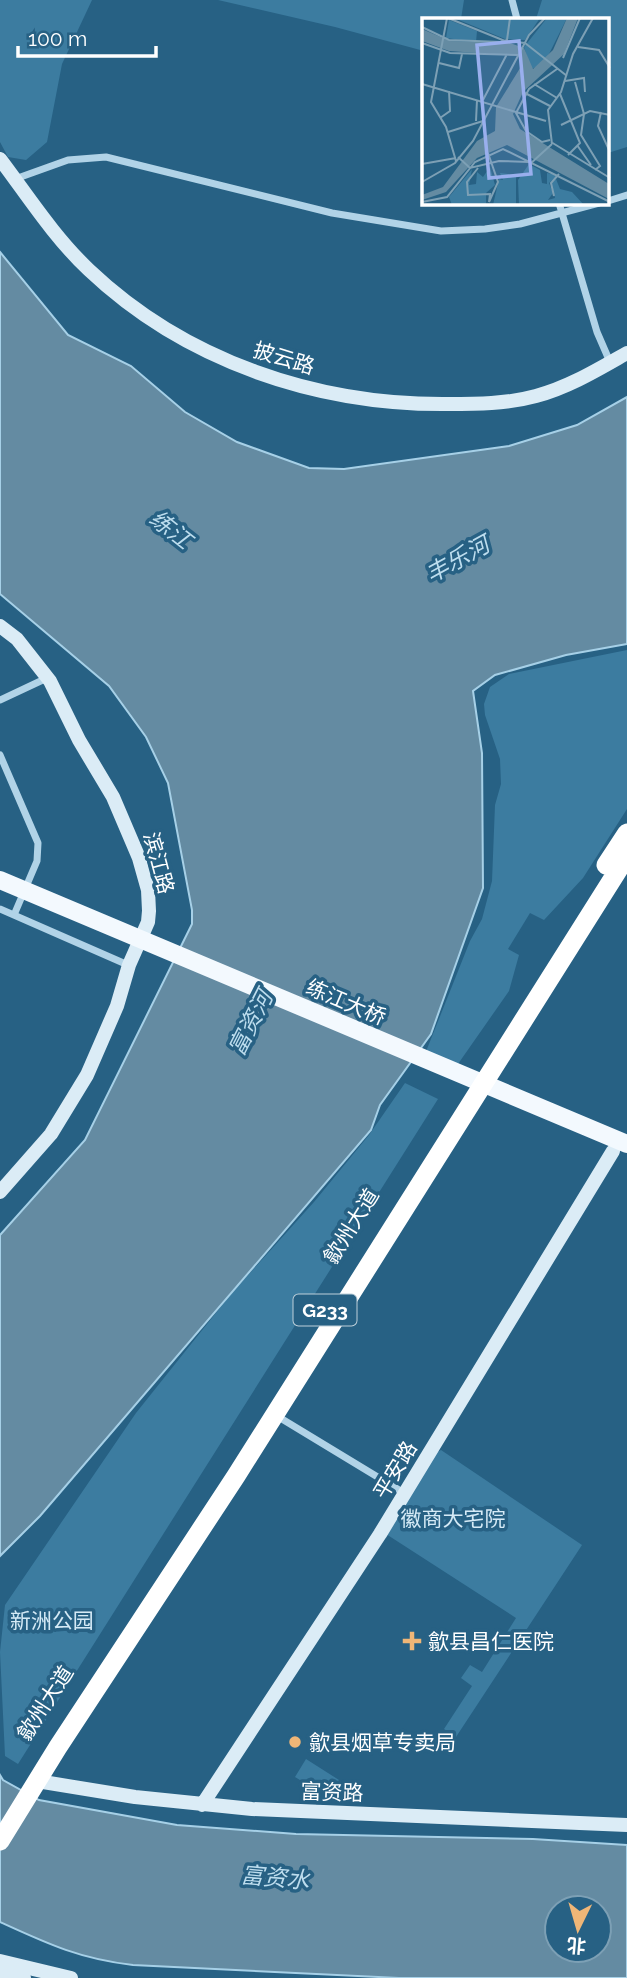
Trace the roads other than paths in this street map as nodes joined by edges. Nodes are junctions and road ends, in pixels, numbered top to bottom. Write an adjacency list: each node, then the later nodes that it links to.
1 (512, 0): 2 (street)
2 (517, 18)
3 (0, 159): 4 (street, 披云路)
4 (15, 179): 9 (street); 11 (street, 披云路)
5 (627, 195): 6 (street)
6 (610, 200)
7 (560, 205): 9 (street)
8 (592, 205): 9 (street)
9 (562, 213): 11 (street)
10 (627, 354): 11 (street, 披云路)
11 (611, 362)
12 (0, 626): 13 (street, 滨江路)
13 (47, 678): 14 (street); 22 (street, 滨江路)
14 (0, 700)
15 (0, 755): 21 (street)
16 (627, 833): 28 (highway, 歙州大道 / G233)
17 (627, 856): 26 (highway, 歙州大道 / G233)
18 (0, 880): 23 (main road, 练江大桥)
19 (0, 892): 23 (main road, 练江大桥)
20 (0, 909): 21 (street)
21 (14, 915): 22 (street)
22 (129, 965): 25 (street, 滨江路)
23 (595, 1138): 24 (main road)
24 (622, 1150): 27 (street, 平安路)
25 (0, 1192)
26 (274, 1414): 27 (street); 28 (highway, 歙州大道 / G233)
27 (405, 1494): 29 (street, 平安路)
28 (30, 1785): 29 (street, 富资路); 30 (highway, G233); 32 (highway, G233)
29 (202, 1805): 31 (street, 富资路)
30 (0, 1817)
31 (627, 1825)
32 (0, 1841)
33 (0, 1961): 36 (street)
34 (0, 1972): 35 (street)
35 (24, 1978)
36 (71, 1978)

